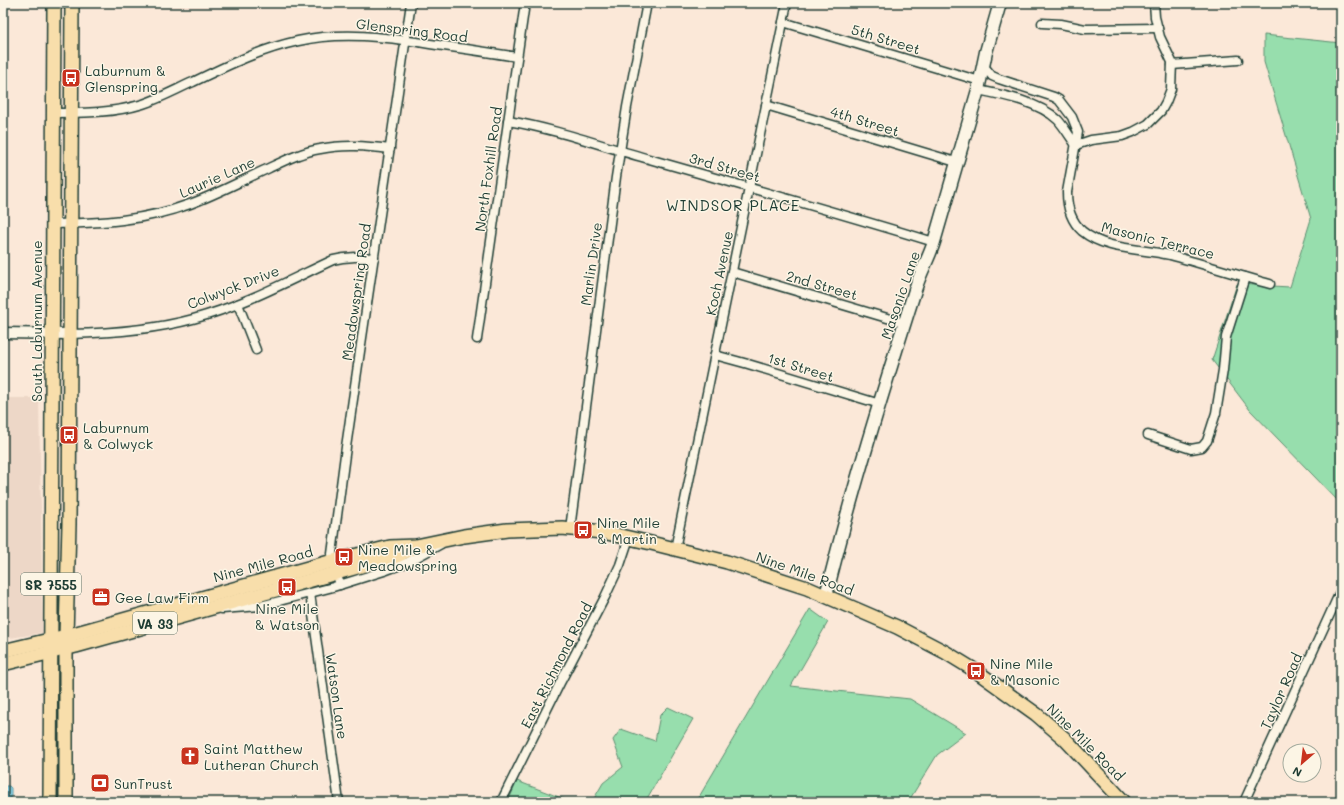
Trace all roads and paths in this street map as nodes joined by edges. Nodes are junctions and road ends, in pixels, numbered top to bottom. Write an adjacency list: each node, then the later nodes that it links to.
1 (54, 3): 2 (street); 20 (main road, South Laburnum Avenue)
2 (72, 3): 3 (street); 21 (main road)
3 (77, 3)
4 (411, 3): 13 (street, Meadowspring Road)
5 (525, 3): 14 (street, North Foxhill Road)
6 (647, 3): 25 (street, Marlin Drive)
7 (787, 3): 10 (street, Koch Avenue)
8 (1000, 3): 16 (main road, Masonic Lane)
9 (1154, 3): 12 (street)
10 (783, 22): 18 (street, 5th Street); 19 (street, Koch Avenue)
11 (1042, 23): 12 (street)
12 (1158, 28): 17 (street)
13 (406, 40): 14 (street, Glenspring Road); 21 (street, Glenspring Road); 24 (street, Meadowspring Road)
14 (518, 57): 22 (street, North Foxhill Road)
15 (1238, 60): 17 (street)
16 (983, 65): 18 (main road, Masonic Lane); 23 (street, Masonic Terrace)
17 (1172, 65): 23 (street)
18 (979, 85): 23 (street); 26 (main road, Masonic Lane)
19 (766, 105): 26 (street, 4th Street); 27 (street, Koch Avenue)
20 (53, 113): 21 (street, Glenspring Road); 28 (main road, South Laburnum Avenue)
21 (71, 113): 29 (main road)
22 (508, 121): 25 (street, 3rd Street); 40 (street, North Foxhill Road)
23 (1076, 146): 33 (street, Masonic Terrace)
24 (390, 149): 29 (street, Laurie Lane); 31 (street, Meadowspring Road)
25 (620, 151): 27 (street, 3rd Street); 47 (street, Marlin Drive)
26 (956, 162): 30 (main road, Masonic Lane)
27 (749, 187): 30 (street, 3rd Street); 32 (street, Koch Avenue)
28 (53, 224): 29 (street, Laurie Lane); 38 (main road, South Laburnum Avenue)
29 (71, 224): 39 (main road)
30 (934, 242): 36 (main road, Masonic Lane)
31 (374, 258): 35 (street, Colwyck Drive); 51 (street, Meadowspring Road)
32 (732, 272): 36 (street, 2nd Street); 42 (street, Koch Avenue)
33 (1245, 277): 34 (street, Masonic Terrace); 44 (street)
34 (1270, 284)
35 (238, 304): 39 (street, Colwyck Drive); 41 (street)
36 (904, 323): 43 (main road, Masonic Lane)
37 (3, 333): 38 (street, Colwyck Drive)
38 (52, 334): 39 (street, Colwyck Drive); 45 (main road, South Laburnum Avenue)
39 (70, 334): 46 (main road)
40 (477, 339)
41 (256, 350)
42 (715, 355): 43 (street, 1st Street); 50 (street, Koch Avenue)
43 (880, 404): 54 (main road, Masonic Lane)
44 (1148, 435)
45 (51, 468): 46 (main road); 57 (main road, South Laburnum Avenue / SR 7555)
46 (69, 501): 56 (main road)
47 (570, 529): 48 (main road, Nine Mile Road / VA 33); 49 (main road, Nine Mile Road / VA 33)
48 (629, 538): 50 (main road, Nine Mile Road / VA 33); 63 (street, East Richmond Road)
49 (448, 539): 51 (main road, Nine Mile Road / VA 33); 51 (street)
50 (675, 549): 54 (main road, Nine Mile Road / VA 33)
51 (336, 573): 53 (street); 55 (main road, Nine Mile Road / VA 33); 56 (main road, Nine Mile Road / VA 33)
52 (1341, 590): 65 (street, Taylor Road)
53 (310, 593): 55 (street); 62 (street, Watson Lane)
54 (826, 596): 64 (main road, Nine Mile Road / VA 33)
55 (209, 608): 56 (main road, Nine Mile Road / VA 33)
56 (66, 642): 57 (main road, Nine Mile Road / VA 33); 61 (main road)
57 (51, 646): 58 (main road, Nine Mile Road / VA 33); 59 (main road, Nine Mile Road / VA 33); 60 (main road, South Laburnum Avenue)
58 (3, 651)
59 (3, 664)
60 (50, 802)
61 (66, 802)
62 (339, 802)
63 (501, 802)
64 (1124, 802)
65 (1244, 802)

